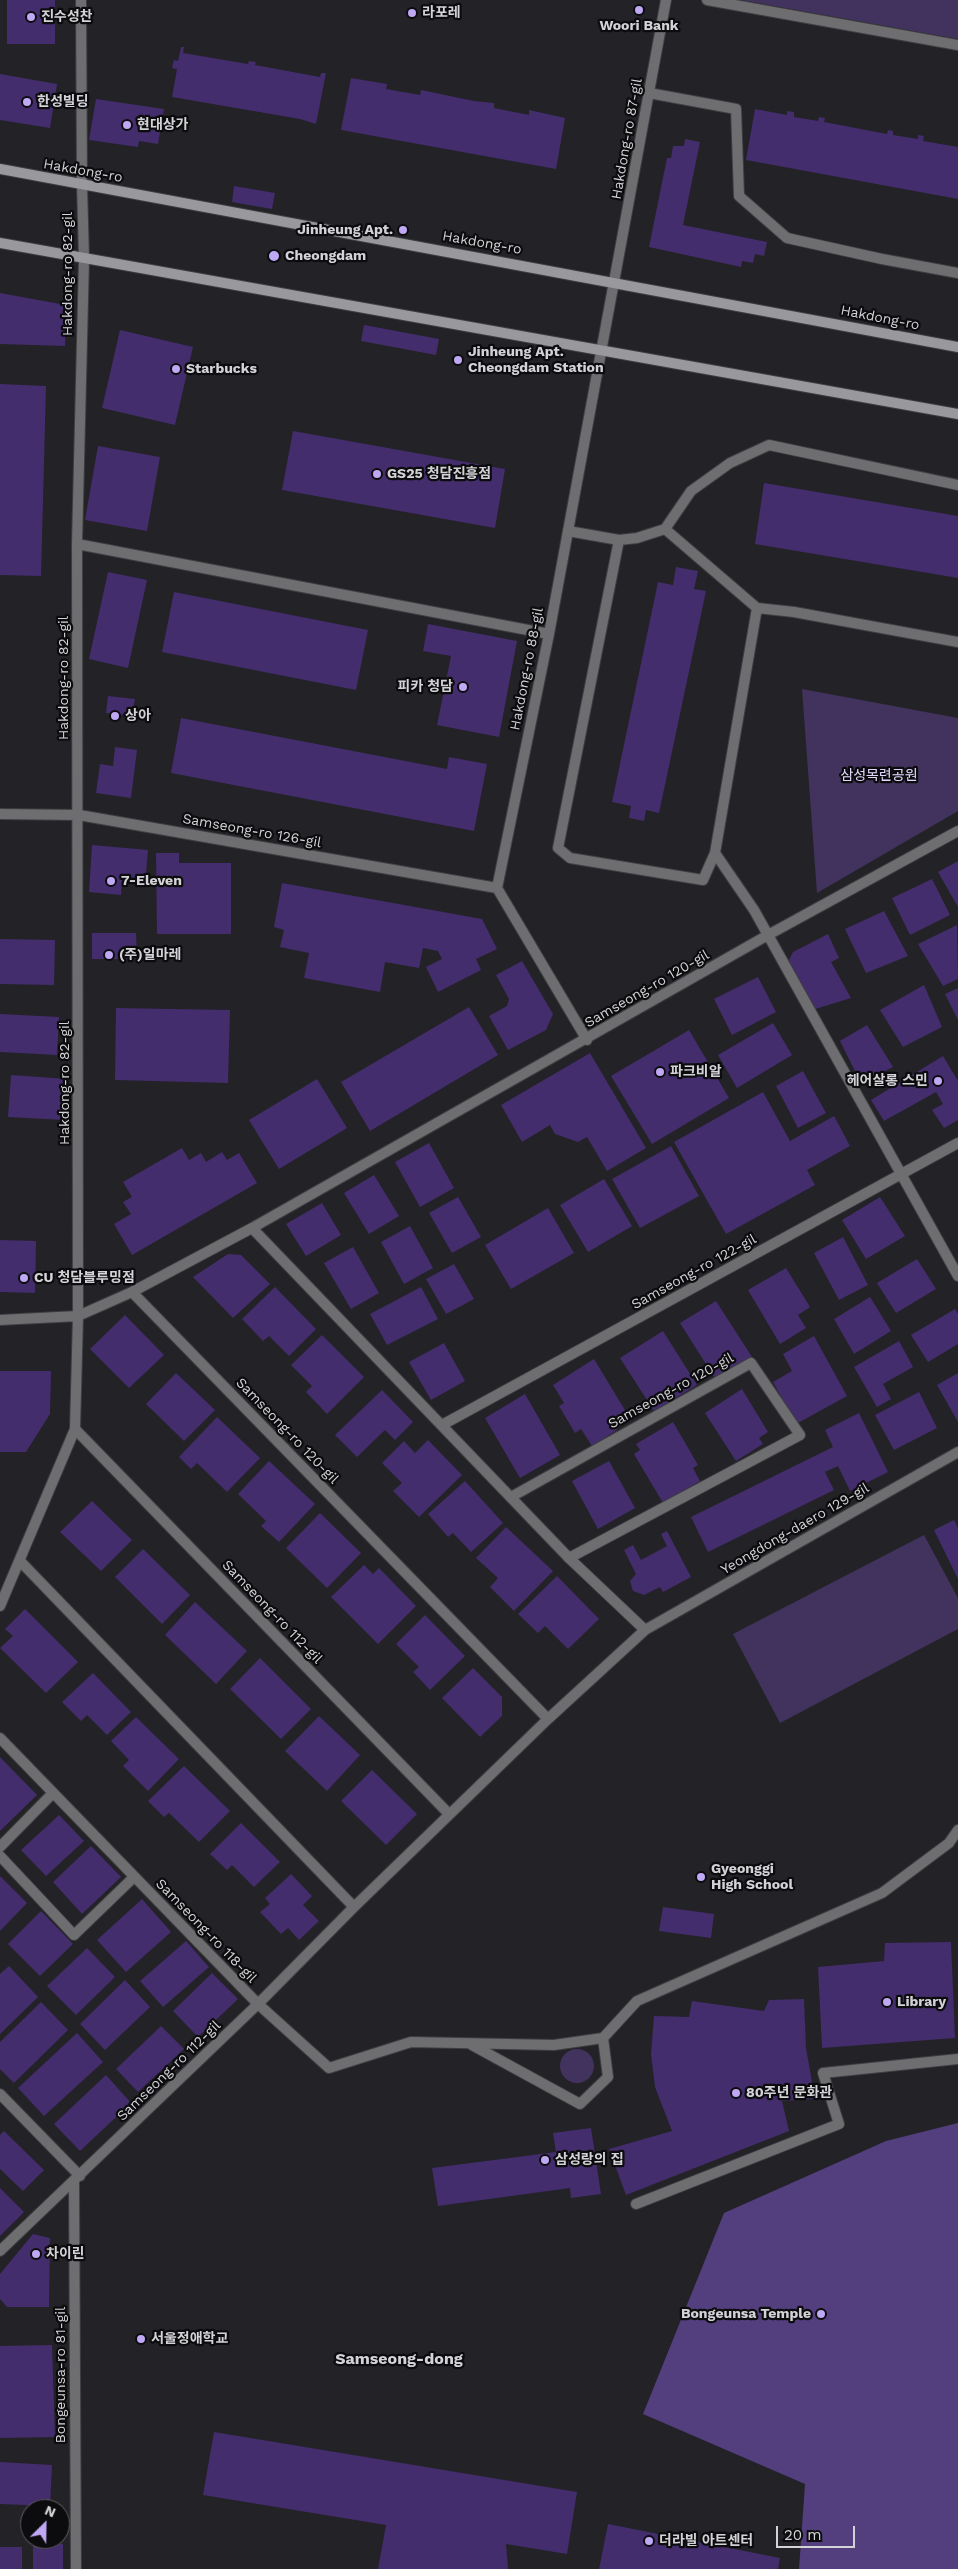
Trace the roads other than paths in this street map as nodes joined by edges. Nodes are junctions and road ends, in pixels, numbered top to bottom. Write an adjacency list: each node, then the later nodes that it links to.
1 (81, 0): 7 (street, Hakdong-ro 82-gil)
2 (666, 0): 5 (street, Hakdong-ro 87-gil)
3 (707, 0): 4 (street)
4 (958, 45)
5 (649, 93): 10 (street); 11 (street, Hakdong-ro 87-gil)
6 (0, 169): 7 (main road, Hakdong-ro)
7 (82, 185): 9 (street, Hakdong-ro 82-gil); 11 (main road, Hakdong-ro)
8 (0, 243): 9 (main road)
9 (84, 259): 13 (main road); 19 (street, Hakdong-ro 82-gil)
10 (958, 273)
11 (615, 282): 12 (main road, Hakdong-ro); 13 (street, Hakdong-ro 88-gil)
12 (958, 347)
13 (602, 350): 14 (main road); 17 (street, Hakdong-ro 88-gil)
14 (958, 414)
15 (958, 485): 16 (street)
16 (664, 529): 18 (street); 20 (street)
17 (568, 531): 18 (street); 21 (street, Hakdong-ro 88-gil)
18 (619, 540): 26 (street)
19 (77, 544): 21 (street); 24 (street, Hakdong-ro 82-gil)
20 (757, 608): 22 (street); 26 (street)
21 (549, 634): 27 (street, Hakdong-ro 88-gil)
22 (958, 642)
23 (0, 814): 24 (street, Samseong-ro 126-gil)
24 (79, 816): 27 (street, Samseong-ro 126-gil); 35 (street, Hakdong-ro 82-gil)
25 (958, 831): 28 (street, Samseong-ro 120-gil)
26 (714, 853): 28 (street)
27 (497, 888): 29 (street)
28 (768, 935): 29 (street, Samseong-ro 120-gil); 31 (street)
29 (587, 1040): 32 (street, Samseong-ro 120-gil)
30 (958, 1143): 31 (street, Samseong-ro 122-gil)
31 (901, 1175): 33 (street); 37 (street, Samseong-ro 122-gil)
32 (252, 1228): 34 (street, Samseong-ro 120-gil); 37 (street)
33 (958, 1276)
34 (132, 1292): 35 (street, Samseong-ro 120-gil); 45 (street, Samseong-ro 120-gil)
35 (78, 1316): 36 (street, Samseong-ro 120-gil); 38 (street, Hakdong-ro 82-gil)
36 (0, 1320)
37 (442, 1425): 40 (street)
38 (75, 1429): 42 (street, Hakdong-ro 82-gil); 48 (street, Samseong-ro 112-gil)
39 (958, 1452): 44 (street, Yeongdong-daero 129-gil)
40 (511, 1497): 41 (street); 41 (street, Samseong-ro 120-gil)
41 (569, 1558): 44 (street)
42 (20, 1561): 43 (street, Hakdong-ro 82-gil); 53 (street)
43 (0, 1606)
44 (645, 1630): 45 (street, Samseong-ro 112-gil)
45 (548, 1719): 48 (street, Samseong-ro 112-gil)
46 (0, 1738): 47 (street, Samseong-ro 118-gil)
47 (53, 1792): 50 (street); 52 (street, Samseong-ro 118-gil)
48 (449, 1814): 53 (street, Samseong-ro 112-gil)
49 (958, 1830): 55 (street)
50 (0, 1847)
51 (0, 1856): 52 (street, Samseong-ro 118-gil)
52 (134, 1877): 54 (street, Samseong-ro 118-gil)
53 (354, 1906): 54 (street, Samseong-ro 112-gil)
54 (258, 2004): 56 (street, Samseong-ro 118-gil); 59 (street, Samseong-ro 112-gil)
55 (603, 2038): 56 (street); 56 (street)
56 (469, 2043)
57 (958, 2060): 60 (street)
58 (0, 2094): 59 (street)
59 (77, 2179): 61 (street, Samseong-ro 112-gil); 62 (street, Bongeunsa-ro 81-gil)
60 (636, 2204)
61 (0, 2251)
62 (76, 2569)

